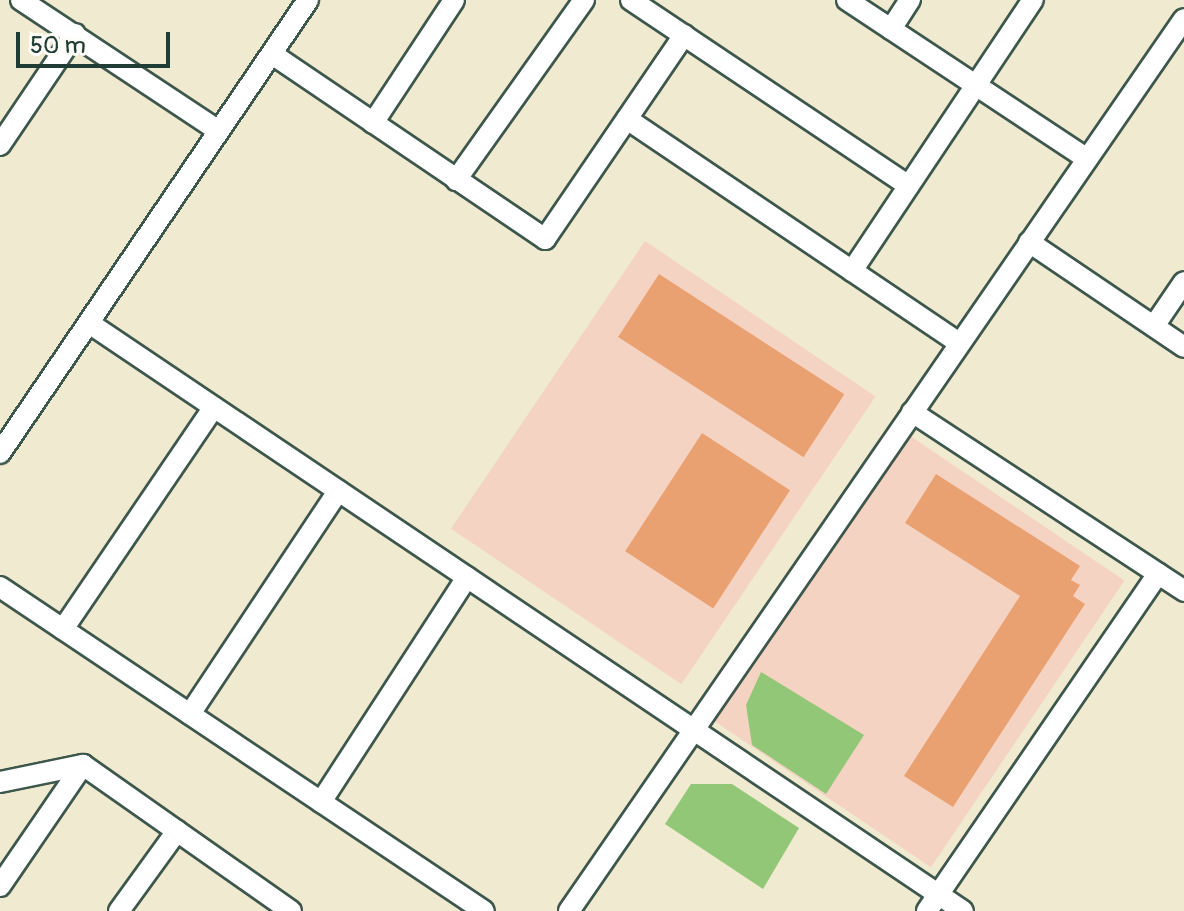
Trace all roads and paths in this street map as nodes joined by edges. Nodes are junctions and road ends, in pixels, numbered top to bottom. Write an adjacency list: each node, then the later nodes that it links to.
1 (21, 0): 11 (street)
2 (308, 0): 13 (street)
3 (454, 0): 16 (street)
4 (584, 0): 20 (street)
5 (631, 0): 12 (street)
6 (847, 0): 10 (street)
7 (910, 0): 10 (street)
8 (1033, 0): 14 (street)
9 (1184, 19): 19 (street)
10 (891, 29): 14 (street)
11 (75, 34): 17 (street); 18 (street)
12 (684, 35): 15 (street); 21 (street)
13 (272, 54): 16 (street); 17 (street)
14 (976, 85): 19 (street); 21 (street)
15 (627, 119): 20 (street); 23 (street)
16 (373, 123): 20 (street)
17 (219, 131): 25 (street)
18 (0, 145)
19 (1087, 159): 22 (street)
20 (456, 180)
21 (909, 186): 23 (street)
22 (1029, 242): 26 (street); 27 (street)
23 (852, 271): 27 (street)
24 (1184, 282): 26 (street)
25 (89, 323): 29 (street); 31 (street)
26 (1154, 326): 28 (street)
27 (959, 343): 30 (street)
28 (1184, 347)
29 (214, 407): 32 (street); 37 (street)
30 (912, 412): 33 (street); 39 (street)
31 (0, 453)
32 (338, 491): 34 (street); 38 (street)
33 (1158, 574): 36 (street); 45 (street)
34 (467, 577): 39 (street); 42 (street)
35 (0, 587): 37 (street)
36 (1184, 591)
37 (63, 629): 38 (street)
38 (190, 714): 42 (street)
39 (693, 730): 45 (street); 50 (street)
40 (83, 765): 41 (street); 43 (street); 44 (street)
41 (0, 782)
42 (321, 802): 49 (street)
43 (177, 831): 46 (street); 47 (street)
44 (0, 886)
45 (933, 903): 51 (street)
46 (270, 905): 48 (street)
47 (119, 911)
48 (291, 911)
49 (484, 911)
50 (569, 911)
51 (963, 911)

